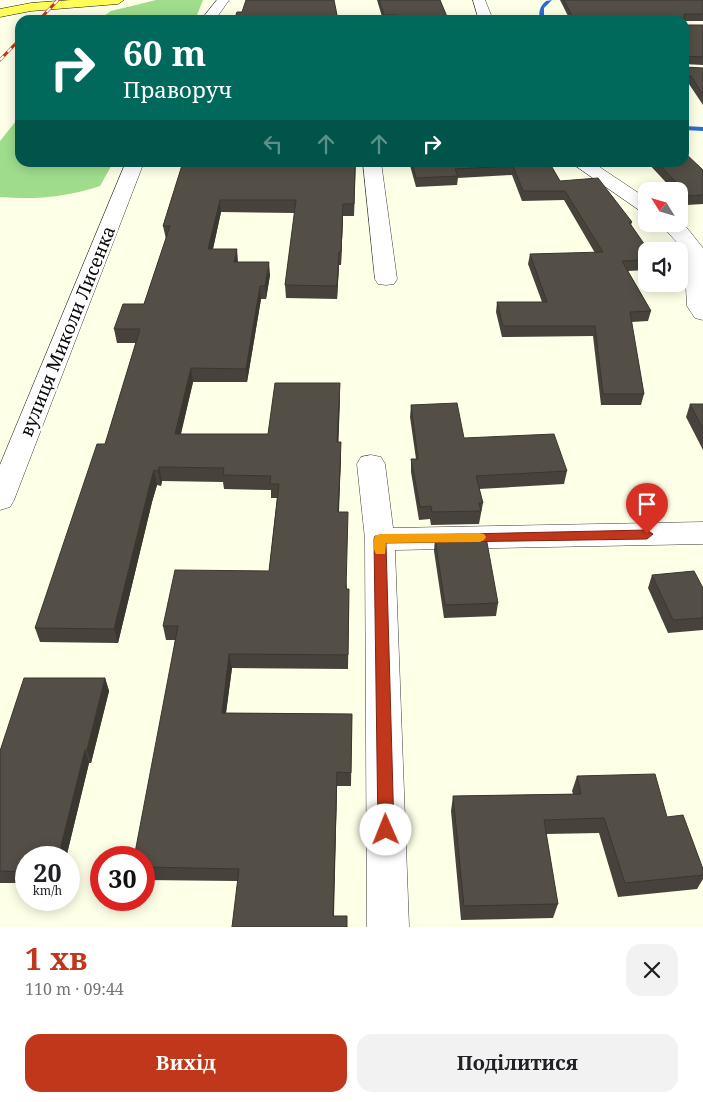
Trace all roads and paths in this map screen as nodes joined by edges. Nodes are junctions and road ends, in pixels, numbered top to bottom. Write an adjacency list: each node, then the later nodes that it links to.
1 (118, 0): 4 (main road)
2 (223, 0): 5 (street)
3 (479, 0): 6 (street)
4 (0, 13)
5 (212, 15)
6 (484, 15)
7 (132, 167): 15 (street, вулиця Миколи Лисенка)
8 (373, 167): 12 (street)
9 (588, 167): 10 (street)
10 (638, 201)
11 (680, 232): 13 (street)
12 (386, 279)
13 (703, 313)
14 (371, 464): 17 (street)
15 (0, 500)
16 (703, 533): 17 (street)
17 (380, 539): 18 (street)
18 (388, 927)

